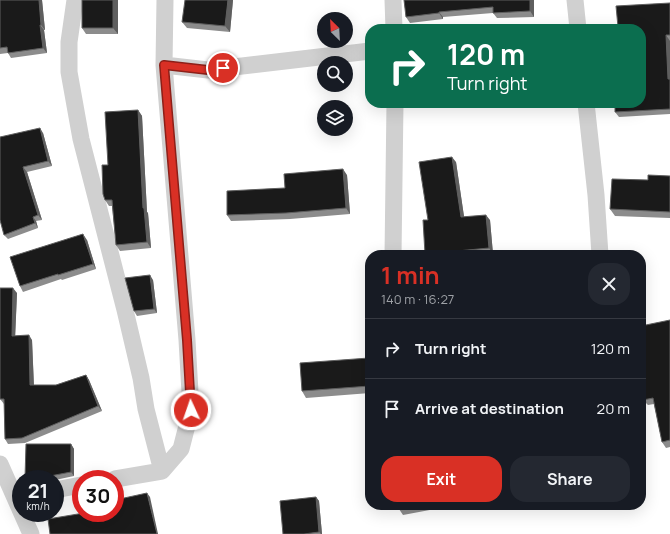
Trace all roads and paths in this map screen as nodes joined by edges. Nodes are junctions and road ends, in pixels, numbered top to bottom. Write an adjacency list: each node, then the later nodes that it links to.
1 (75, 0): 14 (street)
2 (165, 0): 8 (street)
3 (393, 0): 5 (street)
4 (575, 0): 6 (street)
5 (394, 24)
6 (577, 24)
7 (365, 52): 8 (street)
8 (164, 65): 14 (street)
9 (395, 108): 11 (street)
10 (587, 108): 12 (street)
11 (393, 250)
12 (600, 250)
13 (0, 464): 16 (street)
14 (162, 470): 15 (street)
15 (124, 477)
16 (12, 487)
17 (27, 522): 18 (street)
18 (31, 534)

